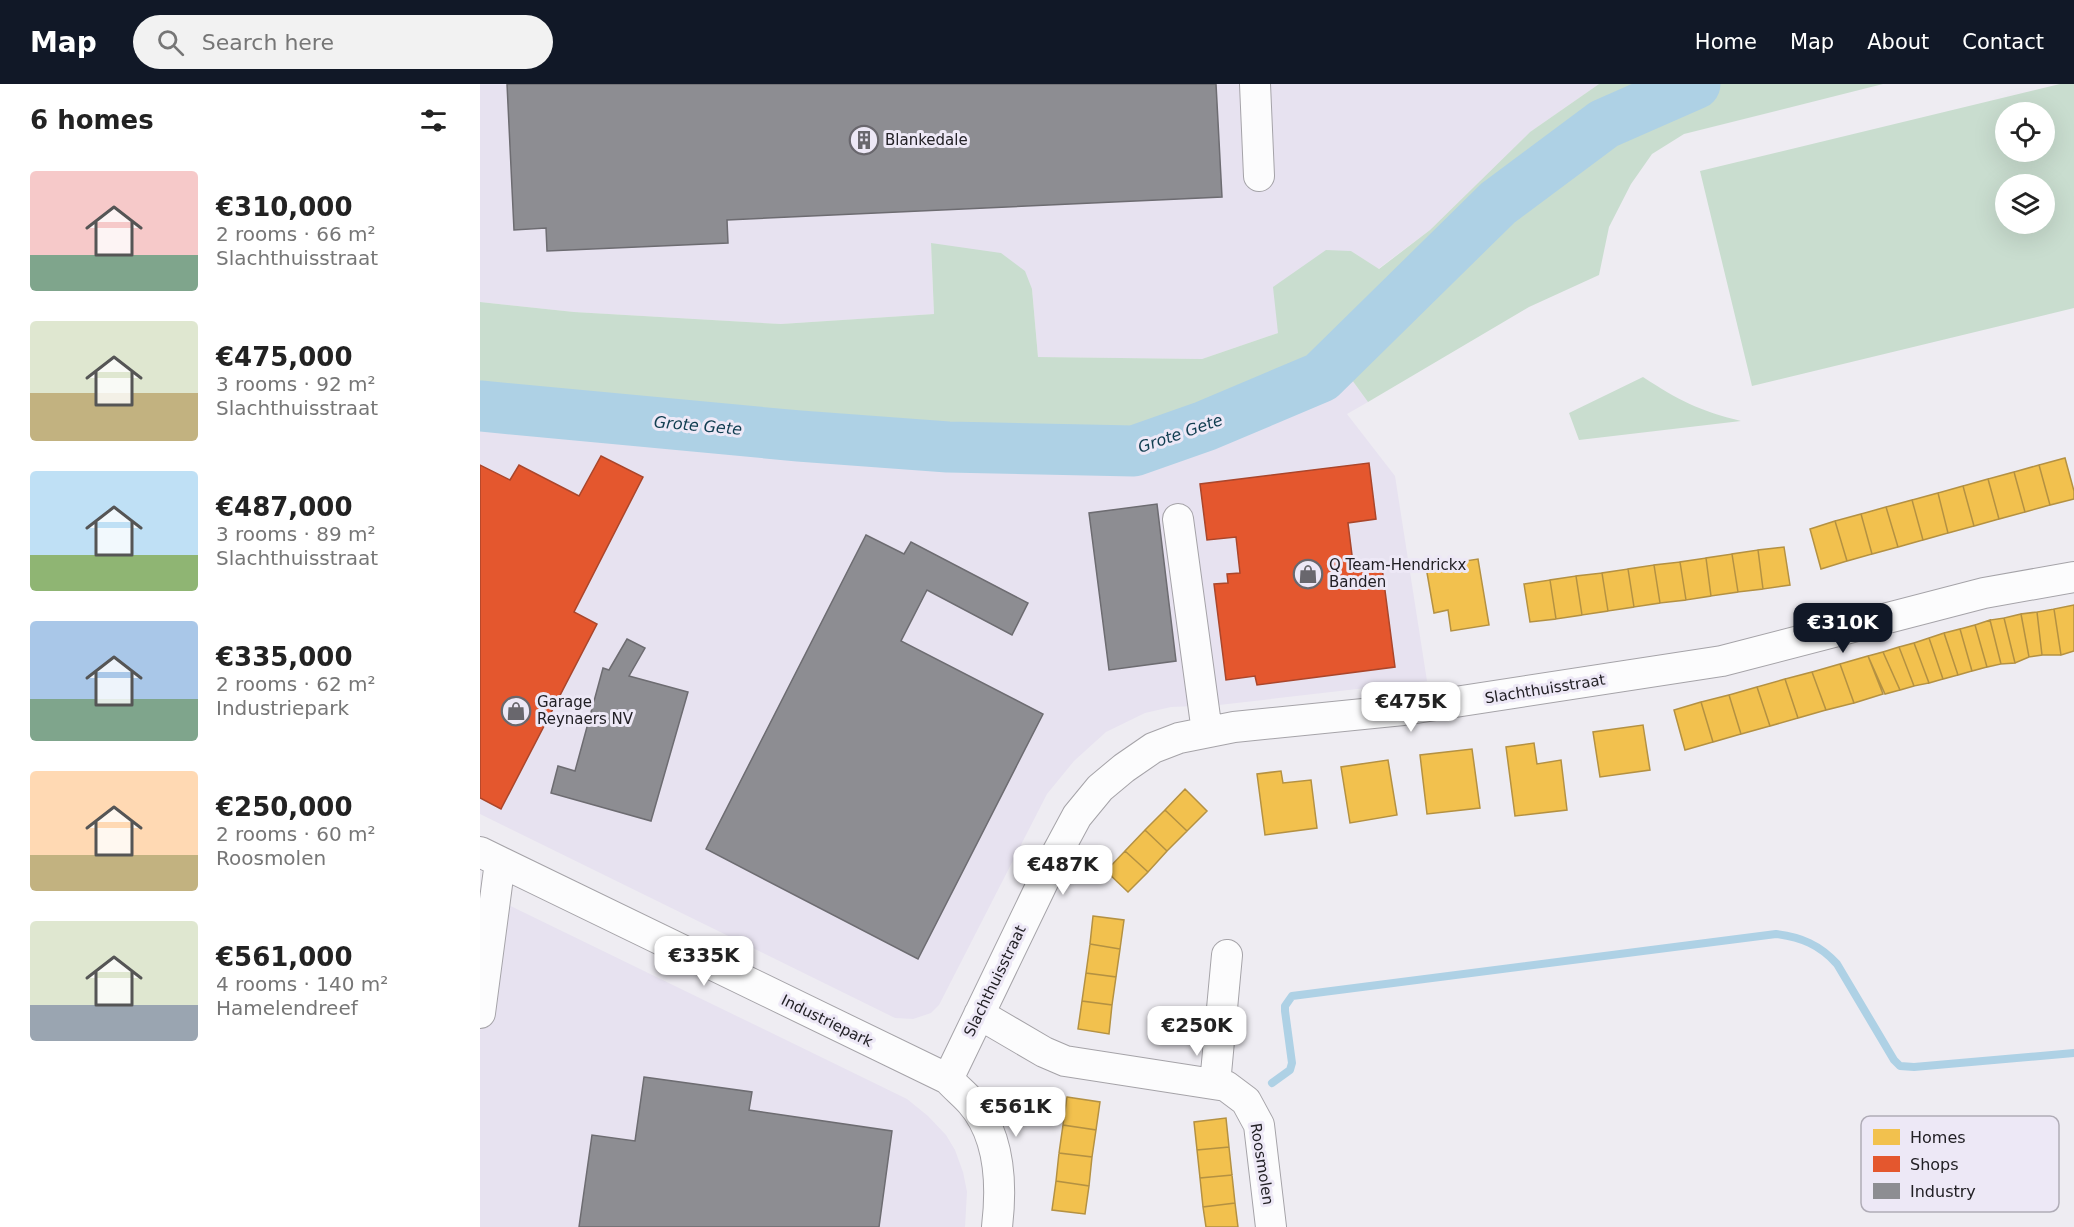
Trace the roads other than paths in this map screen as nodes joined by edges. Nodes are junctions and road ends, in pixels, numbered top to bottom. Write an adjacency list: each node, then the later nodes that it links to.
1 (1254, 84): 2 (street)
2 (1259, 176)
3 (1178, 519): 5 (street)
4 (2074, 577): 5 (street, Slachthuisstraat)
5 (1207, 732): 9 (street, Slachthuisstraat)
6 (490, 857): 8 (street); 10 (street, Industriepark)
7 (1227, 955): 11 (street)
8 (480, 1013)
9 (979, 1014): 10 (street, Slachthuisstraat); 11 (street, Roosmolen)
10 (948, 1079): 12 (street, Industriepark)
11 (1215, 1084): 13 (street, Roosmolen)
12 (997, 1227)
13 (1271, 1227)

